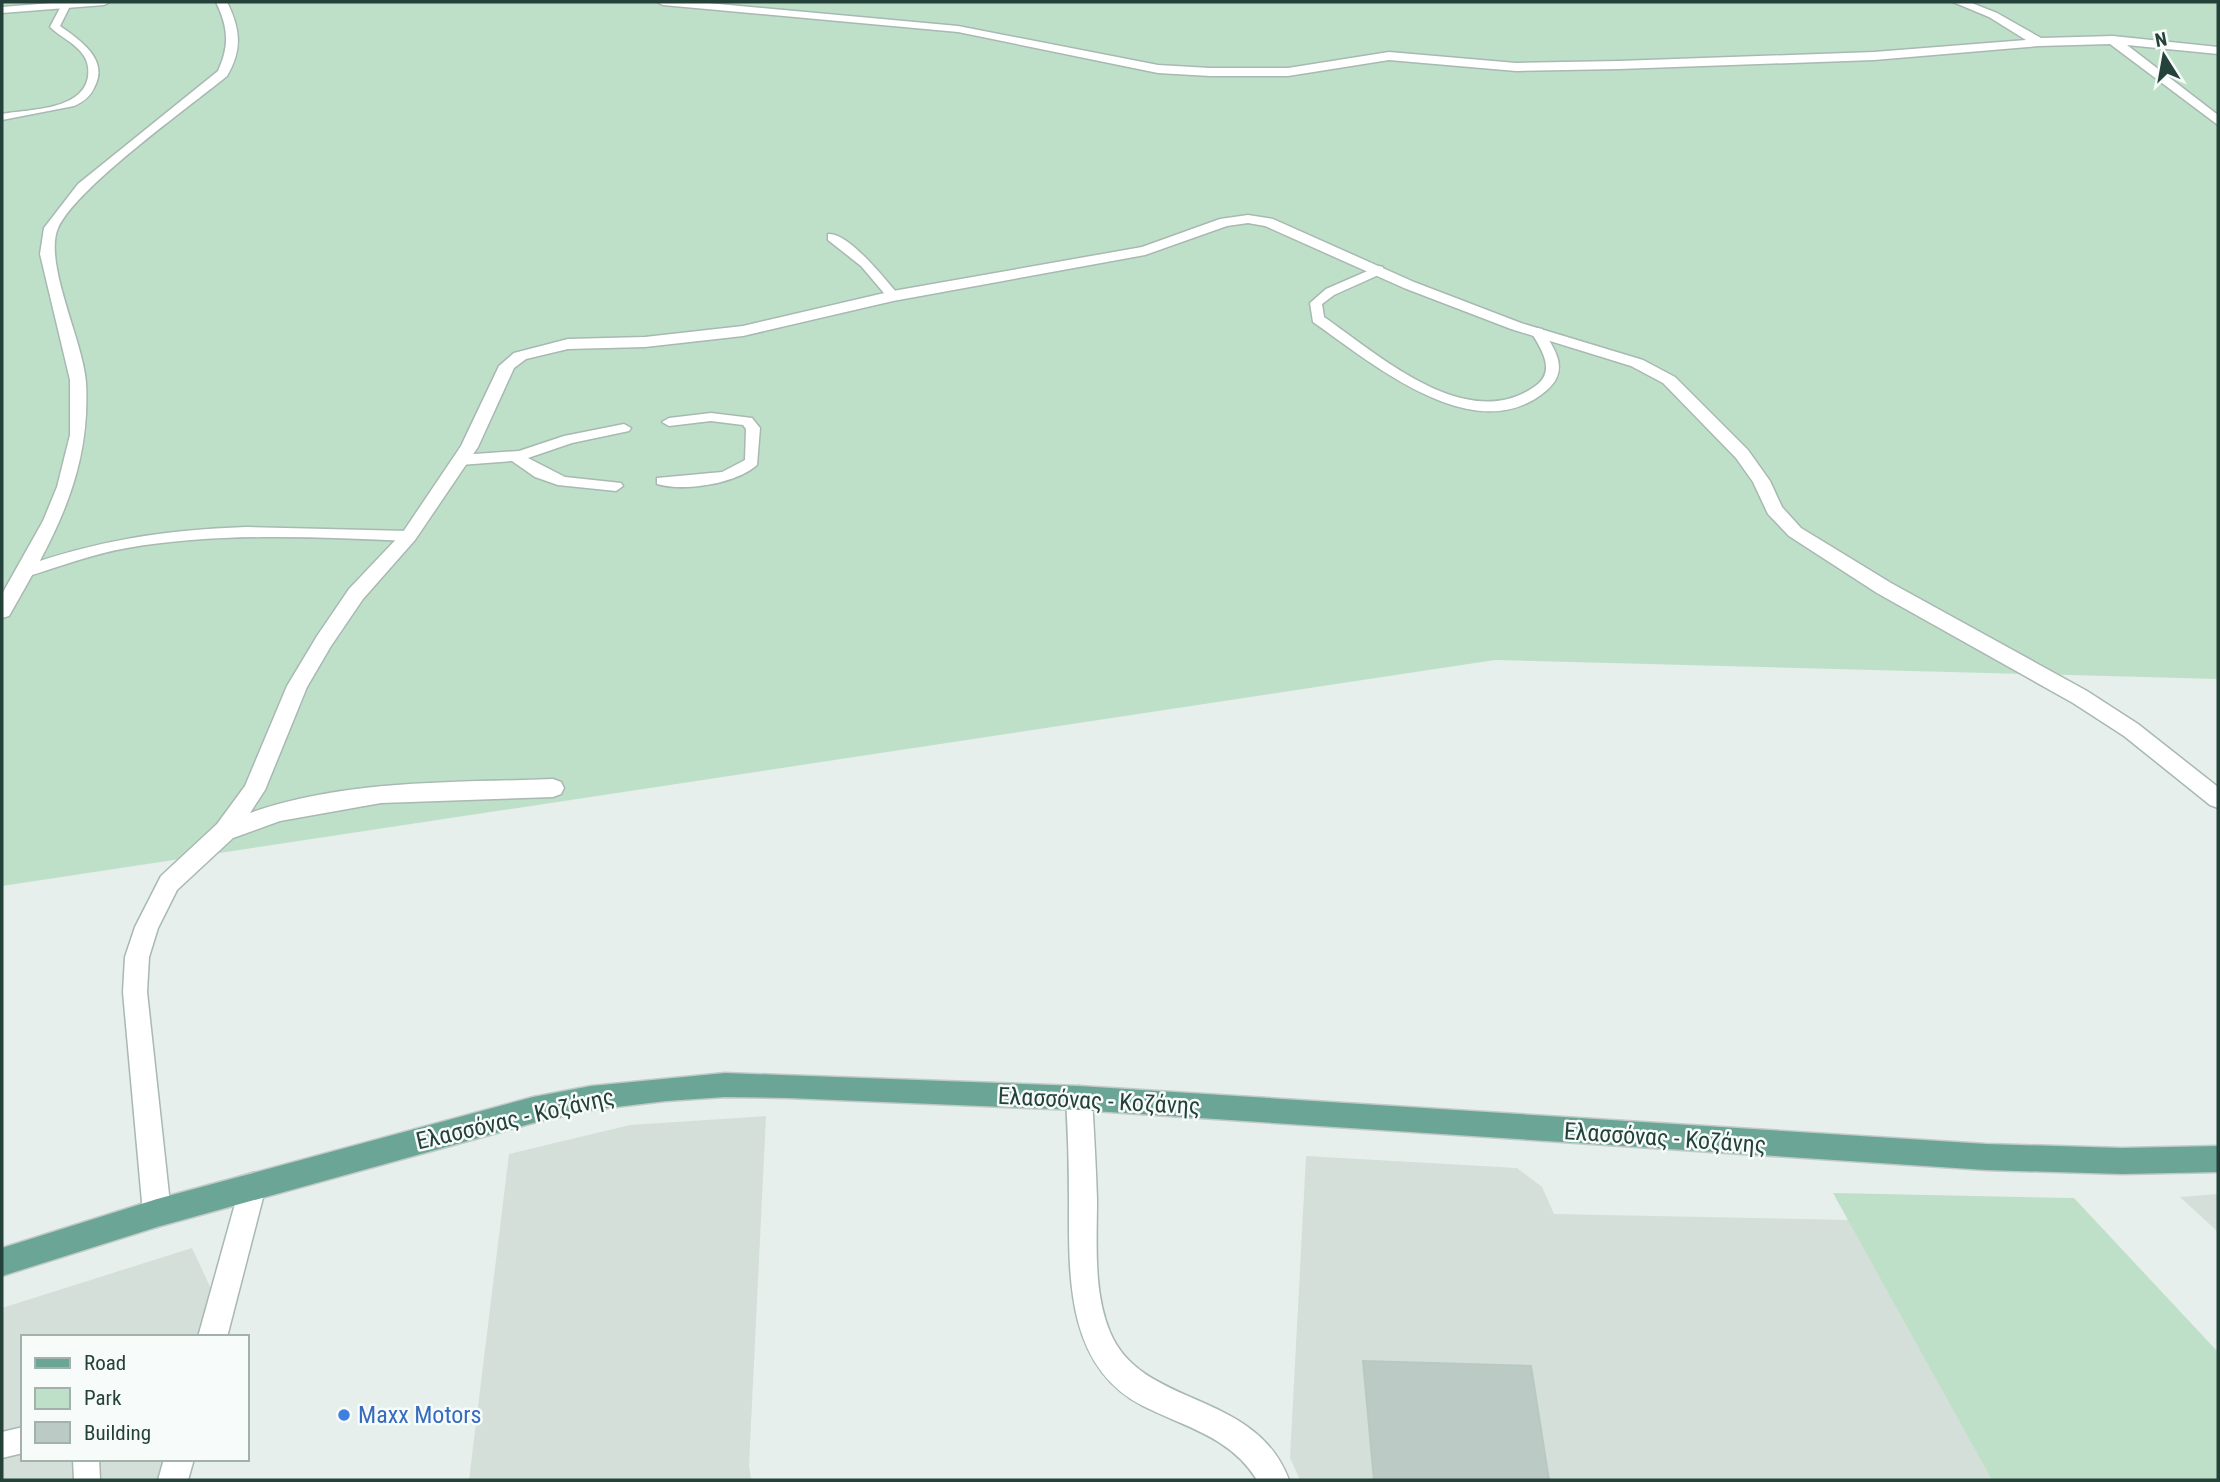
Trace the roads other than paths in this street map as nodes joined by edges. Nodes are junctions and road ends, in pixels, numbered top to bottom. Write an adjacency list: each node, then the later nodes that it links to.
1 (104, 2): 5 (street)
2 (222, 2): 23 (street)
3 (663, 2): 8 (street)
4 (1959, 2): 8 (street)
5 (65, 6): 6 (street); 10 (lane)
6 (2, 10)
7 (2113, 40): 8 (street); 9 (street); 11 (street)
8 (2039, 42)
9 (2218, 50)
10 (2, 117)
11 (2218, 121)
12 (832, 237): 14 (lane)
13 (1380, 270): 14 (street); 15 (street); 15 (lane)
14 (893, 296): 19 (street)
15 (1537, 332): 26 (street)
16 (669, 422): 20 (lane)
17 (624, 428): 18 (lane)
18 (516, 457): 19 (lane); 21 (lane)
19 (460, 460): 22 (street)
20 (662, 481)
21 (616, 486)
22 (409, 536): 23 (lane); 27 (street)
23 (25, 572): 24 (street)
24 (2, 611)
25 (553, 788): 27 (street)
26 (2218, 799)
27 (225, 831): 31 (street)
28 (1079, 1098): 29 (main road, Ελασσόνας - Κοζάνης); 30 (main road, Ελασσόνας - Κοζάνης); 40 (street)
29 (2218, 1159)
30 (253, 1186): 31 (main road, Ελασσόνας - Κοζάνης); 33 (street)
31 (157, 1213): 32 (main road, Ελασσόνας - Κοζάνης)
32 (2, 1262)
33 (213, 1335)
34 (21, 1440): 35 (lane)
35 (2, 1445)
36 (86, 1461): 38 (lane)
37 (178, 1461): 39 (street)
38 (87, 1480)
39 (173, 1480)
40 (1274, 1480)

